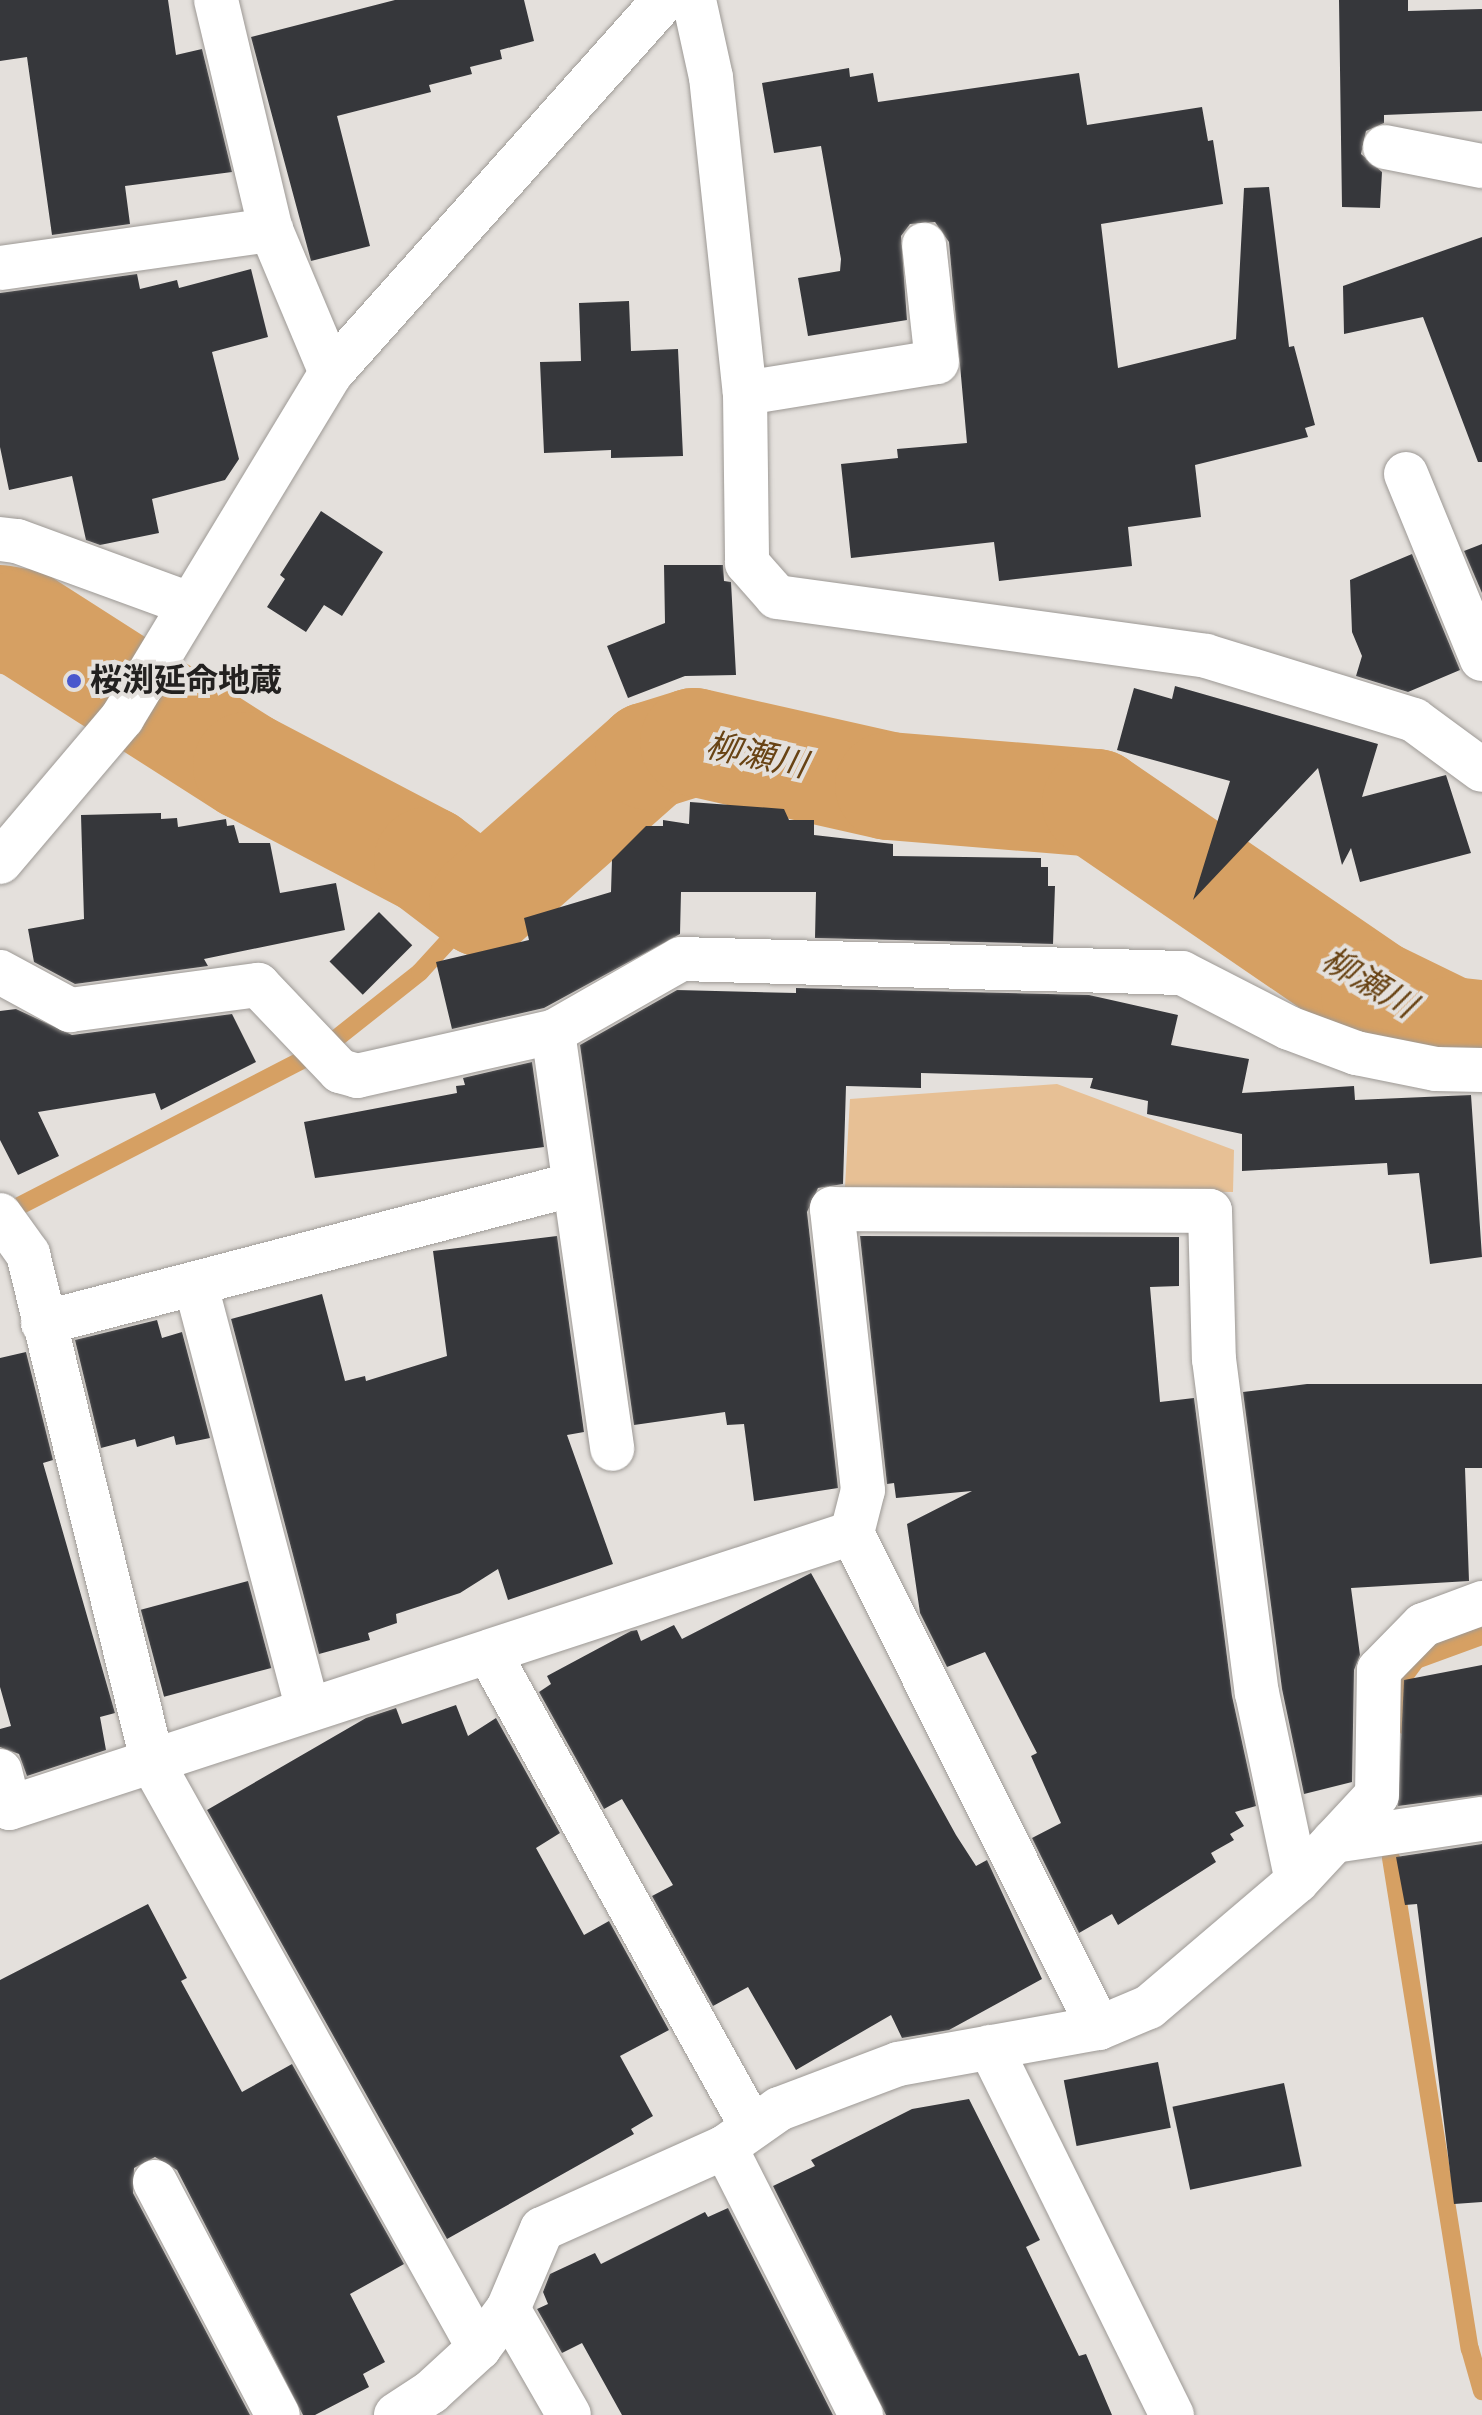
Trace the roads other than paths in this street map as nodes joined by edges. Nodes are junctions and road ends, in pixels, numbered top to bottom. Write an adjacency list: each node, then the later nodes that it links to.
1 (216, 0): 6 (street)
2 (664, 0): 9 (street)
3 (694, 0): 10 (street)
4 (1385, 147): 5 (street)
5 (1482, 166)
6 (271, 230): 8 (street); 9 (street)
7 (924, 245): 10 (street)
8 (0, 268)
9 (331, 373): 13 (street)
10 (745, 393): 15 (street)
11 (1406, 474): 14 (street)
12 (0, 539): 13 (street)
13 (189, 604): 16 (street)
14 (1482, 659)
15 (1475, 755)
16 (0, 862)
17 (0, 972): 18 (street)
18 (553, 1032): 19 (street); 20 (street)
19 (1482, 1070)
20 (571, 1185): 22 (street); 24 (street)
21 (12, 1244): 23 (street)
22 (196, 1286): 23 (street); 28 (street)
23 (43, 1323): 29 (street)
24 (612, 1449)
25 (852, 1533): 27 (street); 33 (street); 34 (street)
26 (1482, 1603): 32 (street)
27 (489, 1653): 28 (street); 36 (street)
28 (308, 1709): 29 (street)
29 (153, 1764): 30 (street); 39 (street)
30 (0, 1771)
31 (1482, 1819): 32 (street)
32 (1334, 1841): 33 (street)
33 (1297, 1881): 34 (street)
34 (1099, 2028): 35 (street)
35 (990, 2047): 36 (street); 44 (street)
36 (738, 2137): 38 (street); 43 (street)
37 (155, 2182): 40 (street)
38 (508, 2309): 39 (street); 42 (street)
39 (479, 2348): 41 (street)
40 (278, 2415)
41 (396, 2415)
42 (569, 2415)
43 (861, 2415)
44 (1172, 2415)

